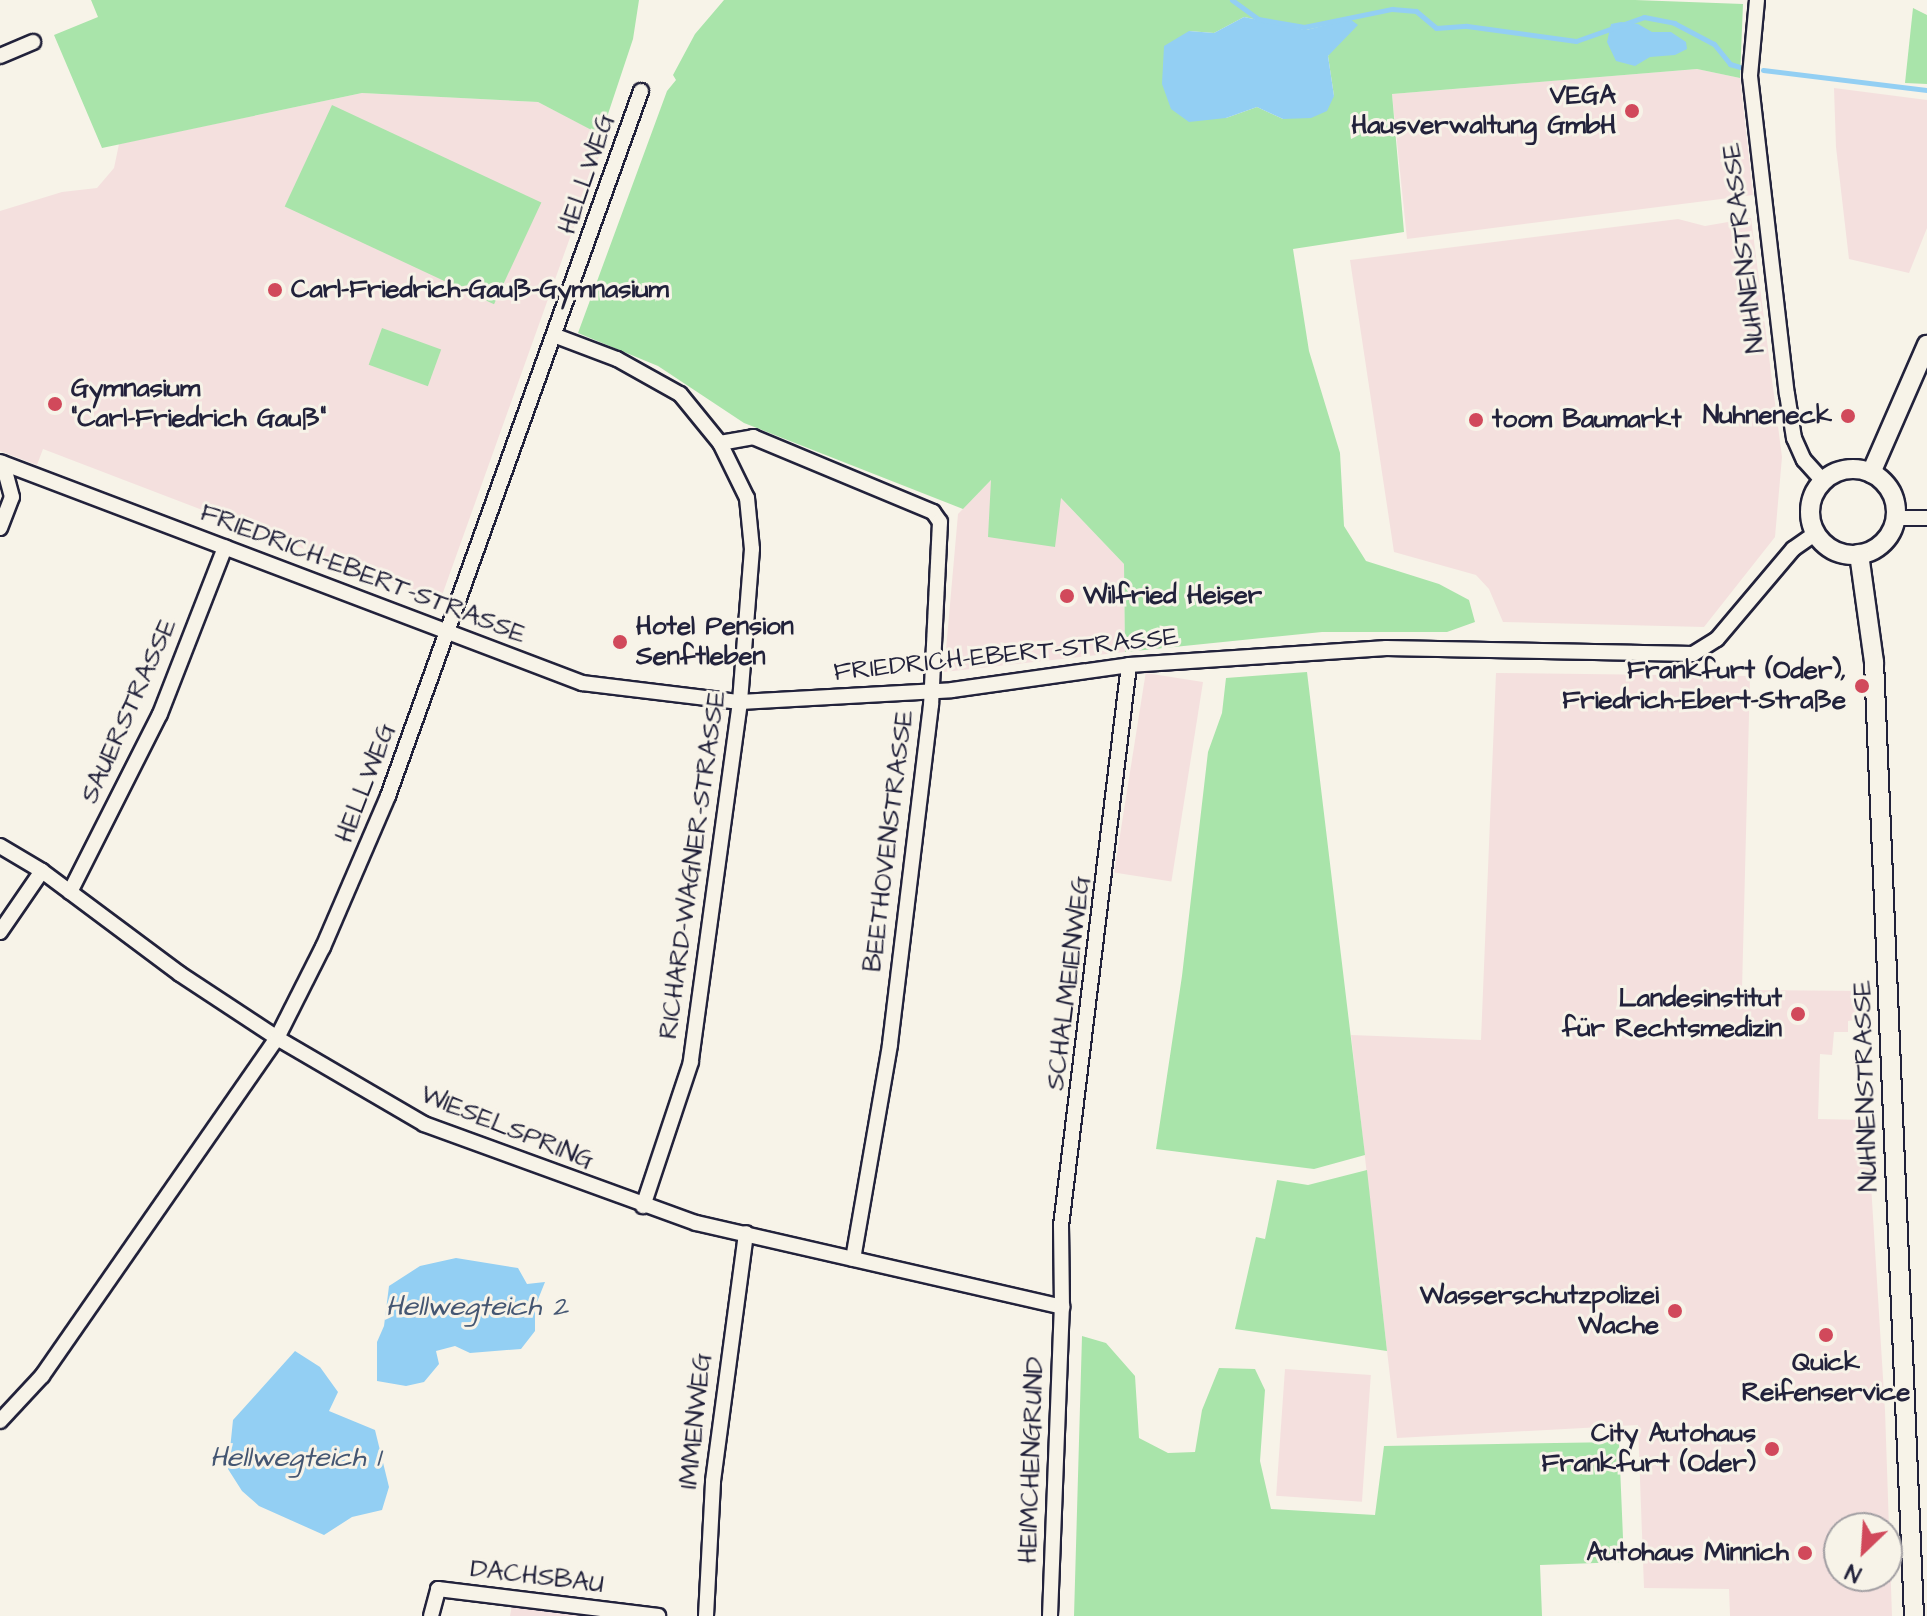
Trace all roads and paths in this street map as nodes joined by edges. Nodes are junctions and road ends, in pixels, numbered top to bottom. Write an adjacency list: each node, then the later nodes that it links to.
1 (1757, 0): 10 (street, NUHNENSTRASSE)
2 (33, 42): 3 (street)
3 (0, 56)
4 (641, 91): 5 (street, HELLWEG)
5 (556, 336): 7 (street, RICHARD-WAGNER-STRASSE); 17 (street, HELLWEG)
6 (1927, 345): 9 (main road)
7 (720, 443): 19 (street, BEETHOVENSTRASSE); 20 (street, RICHARD-WAGNER-STRASSE)
8 (1, 463): 13 (street); 15 (street, FRIEDRICH-EBERT-STRASSE)
9 (1871, 473): 10 (main road); 11 (main road)
10 (1823, 481): 14 (main road)
11 (1896, 518): 12 (street); 16 (main road)
12 (1927, 518)
13 (0, 528)
14 (1816, 533): 16 (main road); 18 (street, FRIEDRICH-EBERT-STRASSE)
15 (225, 547): 17 (street, FRIEDRICH-EBERT-STRASSE); 23 (street, SAUERSTRASSE)
16 (1859, 554): 35 (main road, NUHNENSTRASSE)
17 (448, 630): 20 (street, FRIEDRICH-EBERT-STRASSE); 25 (street, HELLWEG)
18 (1129, 665): 19 (street, FRIEDRICH-EBERT-STRASSE); 29 (street, SCHALMEIENWEG)
19 (929, 690): 20 (street, FRIEDRICH-EBERT-STRASSE); 28 (street, BEETHOVENSTRASSE)
20 (740, 702): 26 (street, RICHARD-WAGNER-STRASSE)
21 (0, 846): 22 (street, WIESELSPRING)
22 (42, 871): 23 (street, WIESELSPRING); 24 (street)
23 (70, 892): 25 (street, WIESELSPRING)
24 (0, 932)
25 (277, 1038): 26 (street, WIESELSPRING); 30 (street, HELLWEG)
26 (643, 1206): 27 (street, WIESELSPRING)
27 (746, 1233): 28 (street, WIESELSPRING); 33 (street, IMMENWEG)
28 (853, 1259): 29 (street, WIESELSPRING)
29 (1062, 1307): 34 (street, HEIMCHENGRUND)
30 (0, 1421)
31 (431, 1616): 32 (street, DACHSBAU)
32 (658, 1616)
33 (706, 1616)
34 (1050, 1616)
35 (1914, 1616)

